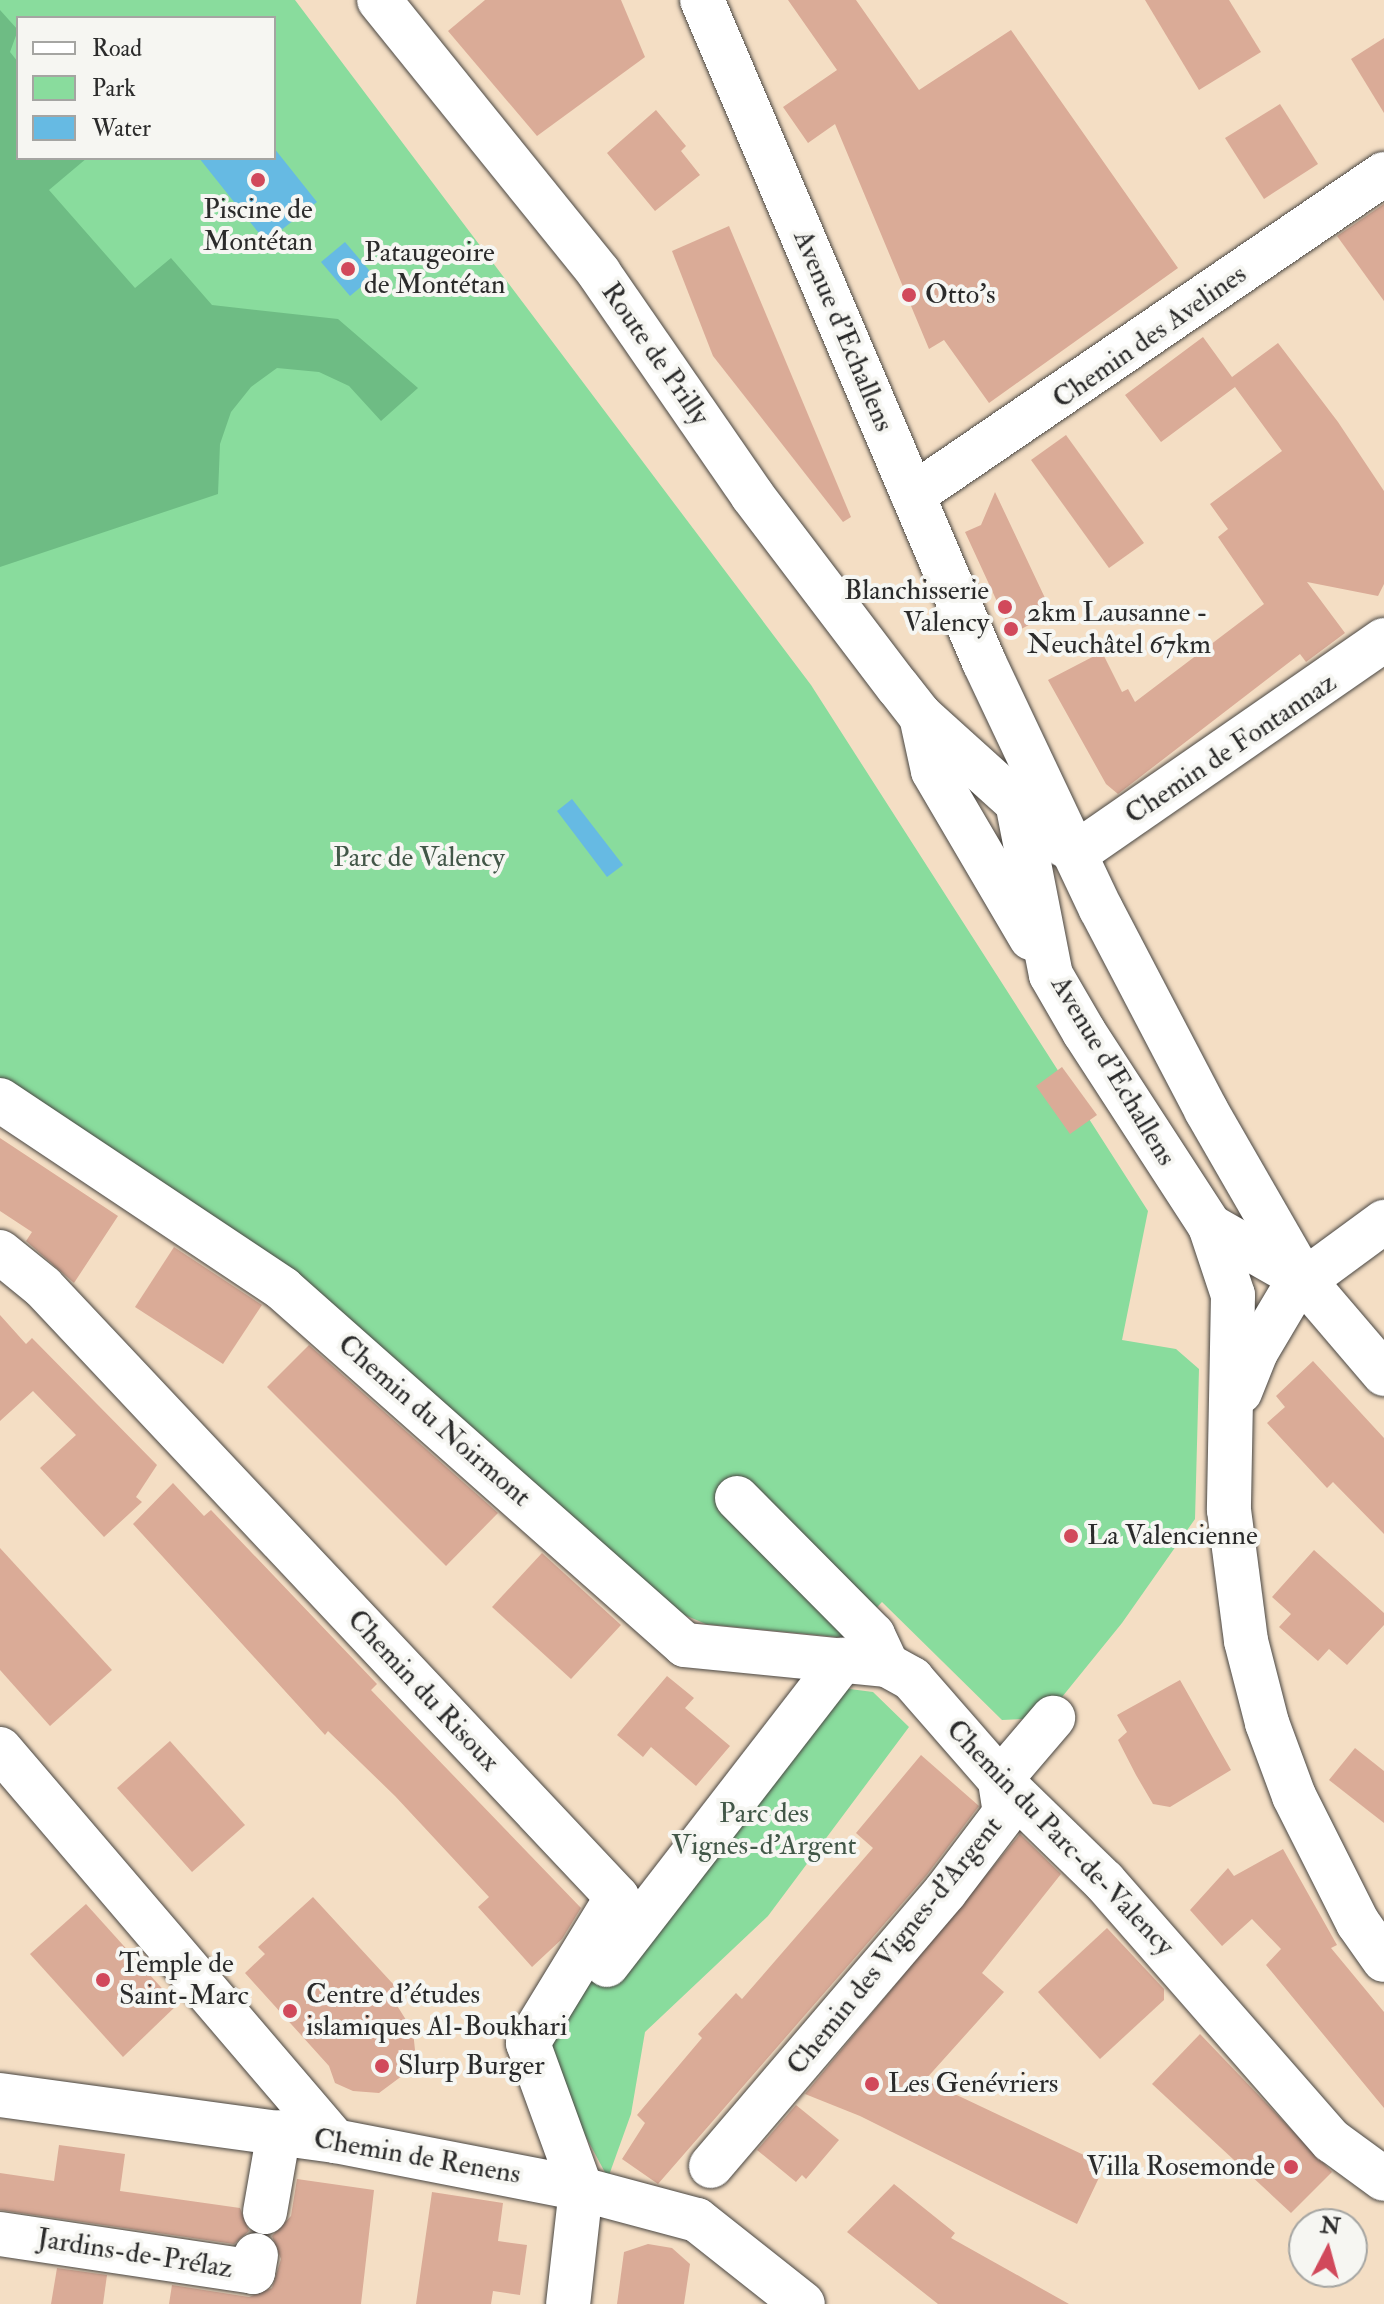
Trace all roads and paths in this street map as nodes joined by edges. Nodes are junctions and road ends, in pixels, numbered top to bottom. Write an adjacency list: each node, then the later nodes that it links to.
1 (379, 0): 7 (street, Route de Prilly)
2 (702, 0): 4 (street, Avenue d'Echallens)
3 (1384, 174): 4 (street, Chemin des Avelines)
4 (913, 495): 6 (street, Avenue d'Echallens)
5 (1384, 640): 9 (street, Chemin de Fontannaz)
6 (984, 662): 8 (street, Avenue d'Echallens); 9 (street, Avenue d'Echallens)
7 (921, 716): 8 (street, Route de Prilly); 10 (street, Route de Prilly)
8 (1018, 806): 9 (street, Route de Prilly); 10 (street, Avenue d'Echallens)
9 (1075, 854): 15 (street, Avenue d'Echallens)
10 (1051, 975): 13 (street, Avenue d'Echallens)
11 (0, 1100): 19 (street, Chemin du Noirmont)
12 (1384, 1222): 15 (street)
13 (1210, 1226): 15 (street, Avenue d'Echallens); 17 (street)
14 (0, 1252): 25 (street, Chemin du Risoux)
15 (1303, 1279): 16 (street, Avenue d'Echallens); 17 (street)
16 (1384, 1374)
17 (1234, 1417): 24 (street)
18 (737, 1498): 20 (street, Chemin du Parc-de-Valency)
19 (843, 1660): 20 (street, Chemin du Noirmont); 25 (street)
20 (887, 1665): 23 (street, Chemin du Parc-de-Valency)
21 (1053, 1718): 23 (street, Chemin des Vignes-d'Argent)
22 (0, 1749): 28 (street)
23 (1000, 1780): 29 (street, Chemin des Vignes-d'Argent); 30 (street, Chemin du Parc-de-Valency)
24 (1384, 1960)
25 (539, 2077): 31 (street, Chemin du Risoux)
26 (0, 2095): 27 (street, Chemin de Renens)
27 (279, 2132): 28 (street, Chemin de Renens); 32 (street)
28 (335, 2141): 31 (street, Chemin de Renens)
29 (711, 2166)
30 (1384, 2179)
31 (581, 2189): 35 (street); 36 (street, Chemin de Renens)
32 (265, 2212)
33 (0, 2234): 34 (street, Jardins-de-Prélaz)
34 (256, 2255)
35 (568, 2304)
36 (803, 2304)

